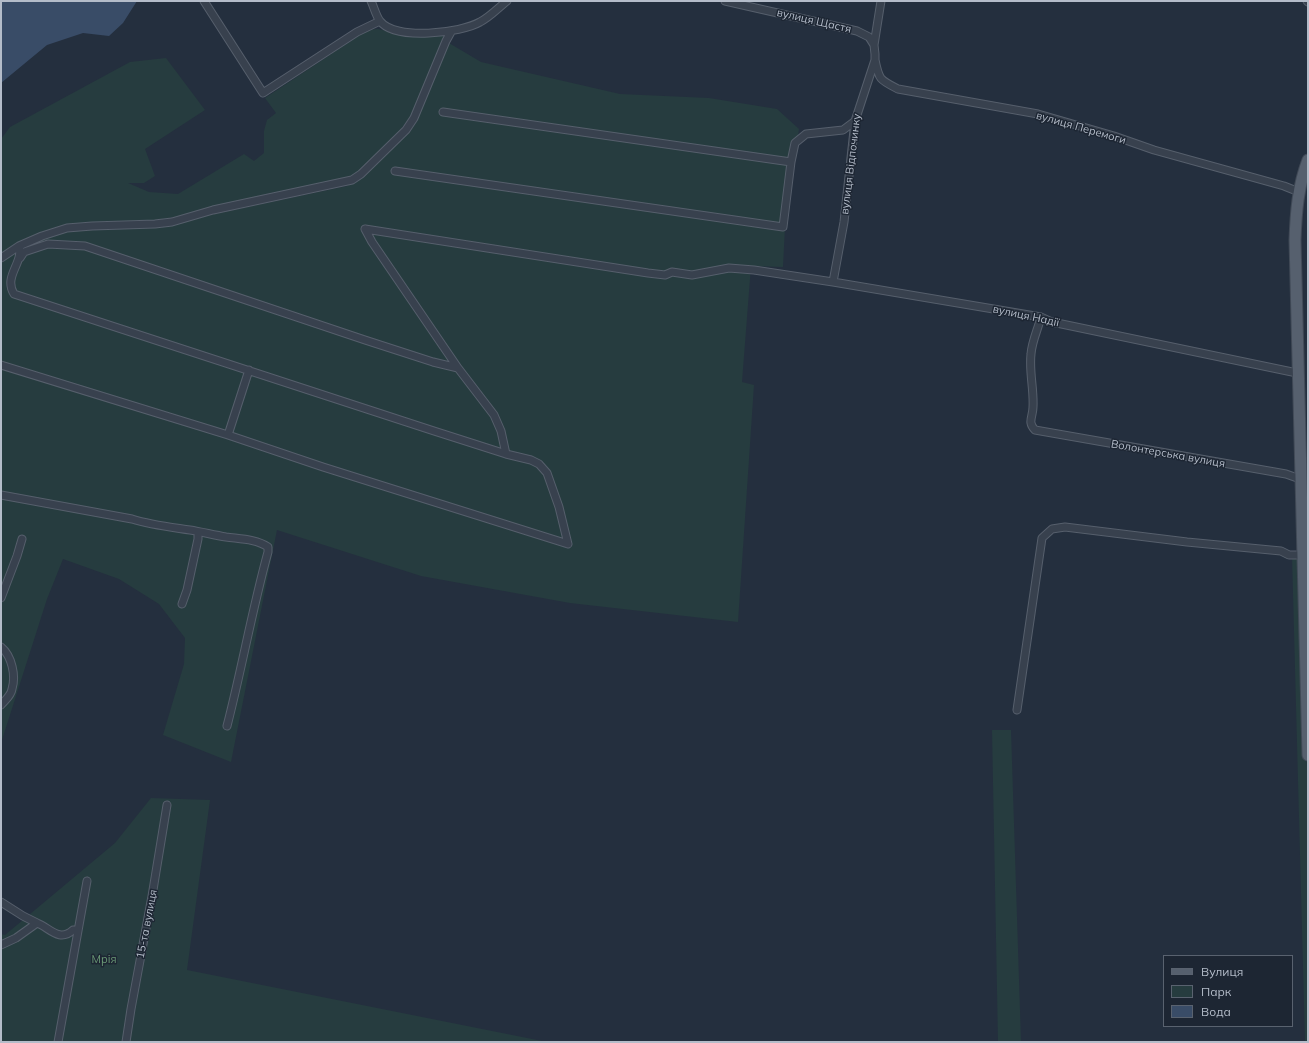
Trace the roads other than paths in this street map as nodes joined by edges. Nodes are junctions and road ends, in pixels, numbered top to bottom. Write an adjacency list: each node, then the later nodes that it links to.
1 (204, 1): 6 (street)
2 (371, 1): 6 (street)
3 (507, 1): 7 (street)
4 (725, 1): 8 (street, вулиця Щастя)
5 (881, 1): 8 (street, вулиця Відпочинку)
6 (380, 21): 7 (street)
7 (451, 32): 16 (street)
8 (874, 45): 9 (street, вулиця Відпочинку)
9 (875, 60): 11 (street, вулиця Відпочинку); 15 (street, вулиця Перемоги)
10 (443, 112): 13 (street)
11 (855, 121): 13 (street); 19 (street, вулиця Відпочинку)
12 (1308, 160): 15 (main road)
13 (791, 162): 14 (street)
14 (395, 171)
15 (1299, 192): 24 (main road)
16 (19, 246): 17 (street); 18 (street)
17 (1, 258)
18 (18, 260): 22 (street); 23 (street)
19 (833, 282): 20 (street, вулиця Надії); 22 (street, вулиця Надії)
20 (1041, 317): 24 (street, вулиця Надії); 27 (street, Волонтерська вулиця)
21 (1, 365): 25 (street)
22 (458, 368): 26 (street)
23 (249, 370): 25 (street); 26 (street)
24 (1297, 373): 27 (main road)
25 (228, 435): 26 (street)
26 (506, 454)
27 (1300, 479): 31 (main road)
28 (1, 495): 29 (street)
29 (198, 532): 33 (street); 37 (street)
30 (22, 539): 32 (street)
31 (1303, 555): 36 (street); 38 (main road)
32 (1, 598)
33 (182, 604)
34 (1, 647): 35 (street)
35 (1, 705)
36 (1017, 710)
37 (227, 726)
38 (1308, 755)
39 (167, 805): 46 (street, 15-та вулиця)
40 (87, 881): 43 (street)
41 (1, 902): 42 (street)
42 (37, 923): 43 (street); 44 (street)
43 (78, 930): 45 (street)
44 (1, 945)
45 (58, 1042)
46 (126, 1042)

